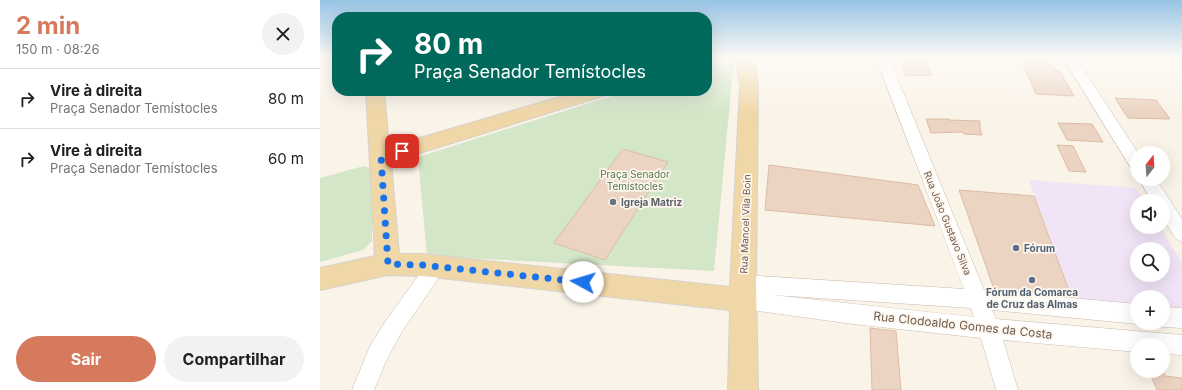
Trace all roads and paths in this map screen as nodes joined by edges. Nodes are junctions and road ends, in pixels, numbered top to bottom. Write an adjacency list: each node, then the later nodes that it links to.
1 (748, 76): 13 (main road, Rua Manoel Vila Boin)
2 (889, 76): 14 (street, Rua João Gustavo Silva)
3 (1081, 76): 6 (street)
4 (375, 96): 7 (main road)
5 (583, 96): 7 (main road)
6 (1130, 153)
7 (381, 157): 10 (main road)
8 (1170, 215): 9 (street)
9 (1182, 234)
10 (388, 264): 11 (main road); 12 (main road)
11 (436, 267): 13 (main road); 20 (street)
12 (320, 279)
13 (744, 292): 14 (street); 18 (street, Rua Clodoaldo Gomes da Costa); 21 (main road, Rua Manoel Vila Boin)
14 (978, 299): 15 (street); 18 (street, Rua João Gustavo Silva)
15 (1130, 313)
16 (1170, 317): 17 (street)
17 (1182, 318)
18 (989, 329): 19 (street, Rua Clodoaldo Gomes da Costa); 22 (street, Rua João Gustavo Silva)
19 (1182, 345)
20 (363, 390)
21 (743, 390)
22 (1007, 390)

